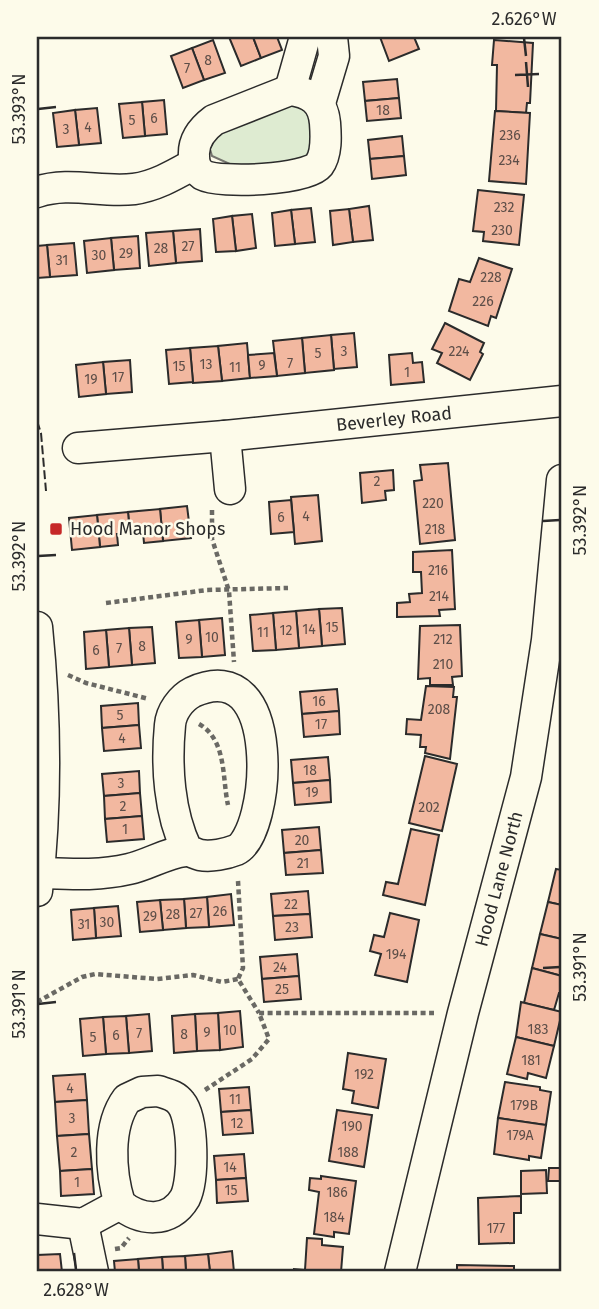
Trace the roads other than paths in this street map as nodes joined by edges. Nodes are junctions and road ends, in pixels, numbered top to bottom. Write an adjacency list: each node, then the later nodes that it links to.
1 (305, 37): 3 (street)
2 (332, 37): 4 (street)
3 (290, 90): 4 (street); 5 (street)
4 (320, 103): 5 (street)
5 (194, 164): 6 (street)
6 (37, 192)
7 (562, 401): 8 (street, Beverley Road)
8 (225, 436): 9 (street, Beverley Road); 11 (street)
9 (78, 448)
10 (562, 480): 20 (street, Hood Lane North)
11 (230, 489)
12 (37, 627): 13 (street)
13 (39, 661): 15 (street)
14 (187, 850): 14 (street); 15 (street)
15 (38, 882)
16 (120, 1204): 16 (street); 18 (street)
17 (37, 1219): 18 (street)
18 (83, 1224): 19 (street)
19 (93, 1272)
20 (400, 1272)

